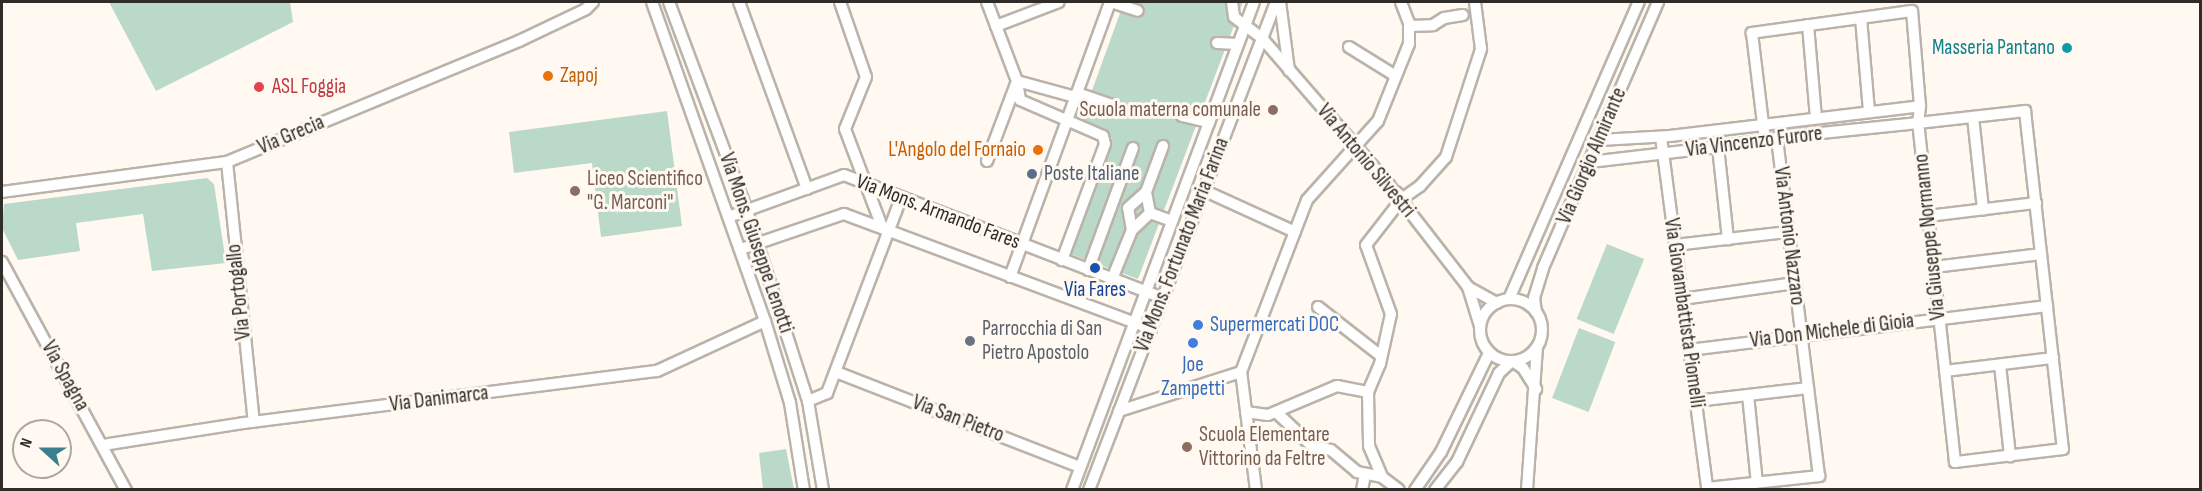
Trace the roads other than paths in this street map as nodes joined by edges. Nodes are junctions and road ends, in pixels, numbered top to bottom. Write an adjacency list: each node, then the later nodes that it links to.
1 (593, 2): 51 (street, Via Grecia)
2 (652, 2): 67 (street)
3 (669, 2): 65 (street, Via Mons. Giuseppe Lenotti)
4 (739, 2): 55 (street)
5 (840, 2): 53 (street)
6 (987, 2): 21 (street)
7 (1059, 2): 21 (street)
8 (1111, 2): 17 (street); 31 (street)
9 (1232, 2): 23 (street)
10 (1254, 2): 23 (street, Via Mons. Fortunato Maria Farina)
11 (1276, 2): 24 (street, Via Mons. Fortunato Maria Farina)
12 (1280, 2): 28 (street)
13 (1401, 2): 22 (street)
14 (1475, 2): 54 (street)
15 (1639, 2): 90 (street, Via Giorgio Almirante)
16 (1658, 2): 44 (street, Via Giorgio Almirante)
17 (1138, 11)
18 (1462, 15): 22 (street)
19 (1861, 18): 20 (street); 33 (street, Via Giuseppe Normanno); 34 (street)
20 (1808, 25): 37 (street); 41 (street, Via Antonio Nazzaro)
21 (996, 26): 30 (street)
22 (1409, 26): 29 (street)
23 (1244, 27): 24 (street, Via Antonio Silvestri); 26 (street, Via Mons. Fortunato Maria Farina)
24 (1261, 37): 28 (street, Via Antonio Silvestri); 56 (street, Via Mons. Fortunato Maria Farina)
25 (1217, 44): 26 (street)
26 (1238, 44): 39 (street, Via Mons. Fortunato Maria Farina)
27 (1349, 47): 29 (street)
28 (1289, 70): 46 (street, Via Antonio Silvestri)
29 (1396, 76): 46 (street)
30 (1017, 81): 31 (street); 38 (street); 50 (street)
31 (1076, 95): 32 (street); 38 (street)
32 (1112, 105)
33 (1920, 106): 34 (street, Via Vincenzo Furore); 40 (street, Via Giuseppe Normanno)
34 (1869, 112): 37 (street, Via Vincenzo Furore)
35 (1182, 116): 39 (street)
36 (1973, 117): 40 (street, Via Vincenzo Furore); 62 (street, Via Vincenzo Furore); 64 (street)
37 (1816, 118): 41 (street, Via Vincenzo Furore)
38 (1067, 120): 77 (street); 80 (street)
39 (1209, 122): 69 (street, Via Mons. Fortunato Maria Farina)
40 (1918, 123): 43 (street, Via Vincenzo Furore); 68 (street, Via Giuseppe Normanno)
41 (1763, 125): 42 (street, Via Vincenzo Furore); 43 (street, Via Antonio Nazzaro)
42 (1661, 137): 44 (street, Via Vincenzo Furore); 49 (street, Via Giovambattista Piomelli)
43 (1771, 139): 47 (street, Via Vincenzo Furore); 73 (street, Via Antonio Nazzaro)
44 (1600, 140): 52 (street, Via Giorgio Almirante)
45 (1163, 146): 58 (street)
46 (1354, 146): 54 (street, Via Antonio Silvestri); 72 (street)
47 (1718, 147): 49 (street, Via Vincenzo Furore); 74 (street)
48 (1133, 148): 61 (street)
49 (1663, 152): 52 (street, Via Vincenzo Furore); 76 (street, Via Giovambattista Piomelli)
50 (987, 161)
51 (227, 162): 57 (street, Via Grecia); 121 (street, Via Portogallo)
52 (1590, 162): 95 (street, Via Giorgio Almirante)
53 (864, 184): 55 (street, Via Mons. Armando Fares); 59 (street, Via Mons. Armando Fares); 70 (street)
54 (1389, 185): 60 (street, Via Antonio Silvestri)
55 (807, 189): 65 (street, Via Mons. Armando Fares)
56 (1203, 190): 72 (street); 89 (street, Via Mons. Fortunato Maria Farina)
57 (2, 192)
58 (1146, 192): 63 (street); 66 (street)
59 (901, 198): 70 (street); 77 (street, Via Mons. Armando Fares)
60 (1401, 200): 87 (street, Via Antonio Silvestri); 105 (street)
61 (1114, 203): 63 (street); 83 (street)
62 (2036, 203): 64 (street); 79 (street)
63 (1128, 207): 71 (street)
64 (1983, 209): 68 (street)
65 (747, 211): 67 (street, Via Mons. Armando Fares); 75 (street, Via Mons. Giuseppe Lenotti)
66 (1150, 213): 69 (street); 71 (street)
67 (730, 216): 78 (street)
68 (1928, 216): 82 (street, Via Giuseppe Normanno)
69 (1172, 221): 88 (street, Via Mons. Fortunato Maria Farina)
70 (885, 229): 75 (street, Via Mons. Armando Fares); 84 (street, Via Mons. Armando Fares); 110 (street)
71 (1132, 230): 85 (street)
72 (1295, 232): 111 (street)
73 (1788, 232): 74 (street); 86 (street, Via Antonio Nazzaro)
74 (1728, 239): 76 (street)
75 (758, 243): 78 (street, Via Mons. Armando Fares); 116 (street, Via Mons. Giuseppe Lenotti)
76 (1675, 244): 91 (street, Via Giovambattista Piomelli)
77 (1022, 245): 80 (street, Via Mons. Armando Fares); 84 (street)
78 (741, 249): 97 (street)
79 (2041, 254): 82 (street); 93 (street)
80 (1062, 260): 83 (street, Via Mons. Armando Fares)
81 (2, 262): 122 (street, Via Spagna)
82 (1934, 267): 96 (street, Via Giuseppe Normanno)
83 (1088, 270): 85 (street, Via Mons. Armando Fares)
84 (1010, 277): 98 (street, Via Mons. Armando Fares)
85 (1112, 279): 88 (street, Via Mons. Armando Fares)
86 (1795, 284): 91 (street); 101 (street, Via Antonio Nazzaro)
87 (1468, 287): 92 (street, Via Antonio Silvestri); 99 (street, Via Antonio Silvestri)
88 (1145, 292): 89 (street, Via Mons. Armando Fares); 98 (street, Via Mons. Fortunato Maria Farina)
89 (1162, 298): 100 (street, Via Mons. Fortunato Maria Farina)
90 (1509, 299): 92 (street); 95 (street)
91 (1682, 299): 103 (street, Via Giovambattista Piomelli)
92 (1497, 303): 99 (street)
93 (2047, 306): 96 (street, Via Don Michele di Gioia); 106 (street)
94 (1318, 307): 105 (street)
95 (1536, 312): 102 (street)
96 (1939, 318): 101 (street, Via Don Michele di Gioia); 109 (street, Via Giuseppe Normanno)
97 (765, 321): 121 (street, Via Danimarca); 130 (street)
98 (1134, 322): 100 (street, Via Mons. Armando Fares); 124 (street, Via Mons. Fortunato Maria Farina)
99 (1480, 327): 104 (street)
100 (1151, 329): 118 (street, Via Mons. Fortunato Maria Farina)
101 (1801, 335): 103 (street, Via Don Michele di Gioia); 112 (street, Via Antonio Nazzaro)
102 (1537, 348): 107 (street); 113 (street)
103 (1689, 350): 117 (street, Via Giovambattista Piomelli)
104 (1489, 353): 107 (street); 137 (street)
105 (1382, 356): 114 (street)
106 (2053, 358): 108 (street); 123 (street)
107 (1512, 362): 113 (street); 138 (street)
108 (2000, 365): 109 (street); 123 (street)
109 (1945, 371): 123 (street, Via Giuseppe Normanno)
110 (836, 372): 116 (street); 124 (street, Via San Pietro)
111 (1241, 372): 118 (street); 119 (street)
112 (1808, 388): 115 (street); 127 (street, Via Antonio Nazzaro)
113 (1536, 389): 139 (street)
114 (1368, 392): 120 (street); 126 (street)
115 (1748, 395): 117 (street); 127 (street)
116 (808, 401): 131 (street, Via Mons. Giuseppe Lenotti)
117 (1696, 401): 128 (street, Via Giovambattista Piomelli)
118 (1119, 411): 133 (street, Via Mons. Fortunato Maria Farina)
119 (1246, 412): 120 (street); 134 (street)
120 (1276, 412): 125 (street)
121 (254, 422): 122 (street, Via Danimarca)
122 (103, 445): 129 (street, Via Spagna)
123 (2010, 456)
124 (1080, 467): 132 (street, Via Mons. Fortunato Maria Farina)
125 (1365, 474): 126 (street); 135 (street)
126 (1382, 477): 136 (street)
127 (1757, 483): 128 (street)
128 (1707, 488)
129 (126, 489)
130 (804, 489)
131 (823, 489)
132 (1071, 489)
133 (1089, 489)
134 (1256, 489)
135 (1362, 489)
136 (1399, 489)
137 (1415, 489)
138 (1435, 489)
139 (1527, 489)

